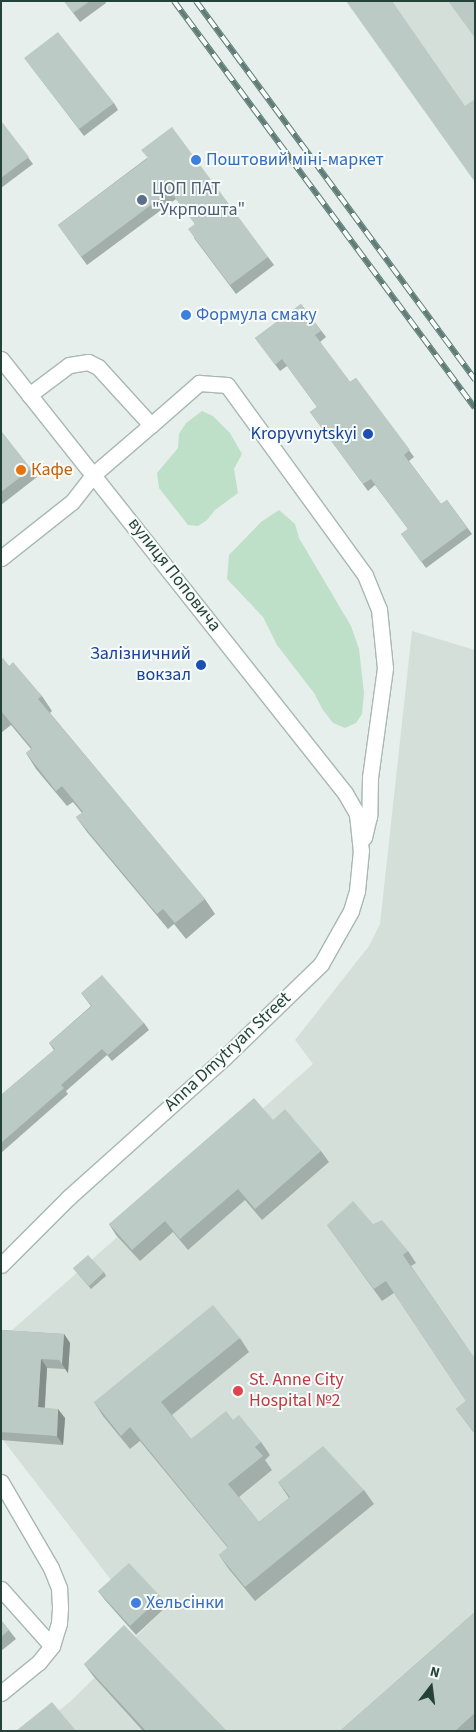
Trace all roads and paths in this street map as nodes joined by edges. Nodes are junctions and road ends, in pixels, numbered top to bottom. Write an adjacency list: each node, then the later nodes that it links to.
1 (1, 359): 2 (street, вулиця Поповича)
2 (30, 395): 3 (street); 4 (street, вулиця Поповича)
3 (151, 425): 4 (street); 7 (street)
4 (94, 474): 5 (street); 6 (street, вулиця Поповича)
5 (1, 558)
6 (345, 793): 7 (street, Anna Dmytryan Street)
7 (361, 850): 8 (street, Anna Dmytryan Street)
8 (1, 1265)
9 (1, 1482): 11 (street)
10 (1, 1589): 11 (street)
11 (52, 1646): 12 (street)
12 (1, 1693)

